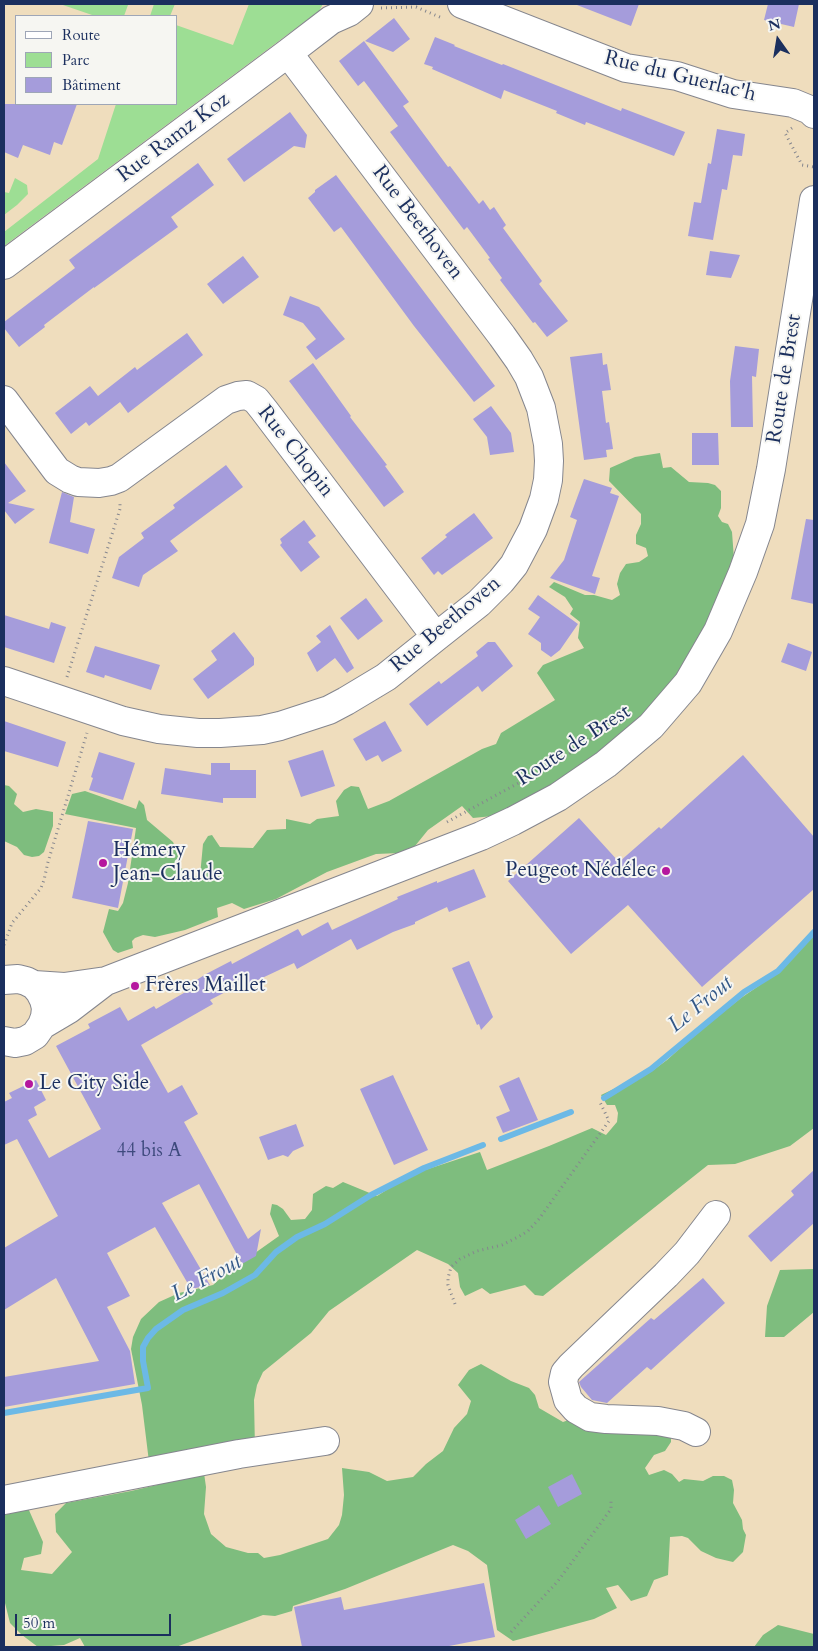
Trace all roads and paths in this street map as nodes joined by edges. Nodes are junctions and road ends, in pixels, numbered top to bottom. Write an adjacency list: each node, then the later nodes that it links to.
1 (359, 4): 2 (path); 4 (street, Rue Ramz Koz)
2 (417, 6): 3 (path)
3 (454, 9): 6 (street, Rue du Guerlac'h)
4 (332, 12): 5 (street, Rue Ramz Koz)
5 (288, 54): 10 (street, Rue Ramz Koz); 13 (street, Rue Beethoven)
6 (812, 112): 7 (path)
7 (814, 167)
8 (814, 200): 9 (street, Route de Brest)
9 (811, 236): 18 (street, Route de Brest)
10 (4, 265)
11 (4, 400): 13 (street, Rue Chopin)
12 (120, 509): 15 (path)
13 (436, 637): 16 (street, Rue Beethoven)
14 (4, 681): 15 (street, Rue Beethoven)
15 (60, 699): 16 (street, Rue Beethoven)
16 (93, 711): 19 (path)
17 (613, 724): 18 (path, Route de Brest)
18 (441, 852): 21 (street, Route de Brest)
19 (4, 945)
20 (13, 980): 21 (street, Route de Brest); 22 (street)
21 (106, 981): 22 (street, Route de Brest)
22 (24, 1036): 23 (street, Route de Brest)
23 (4, 1062)
24 (600, 1100): 26 (path)
25 (716, 1215): 27 (street)
26 (455, 1304)
27 (696, 1432)
28 (325, 1441): 29 (street)
29 (4, 1500)
30 (611, 1501): 31 (path)
31 (511, 1632)

